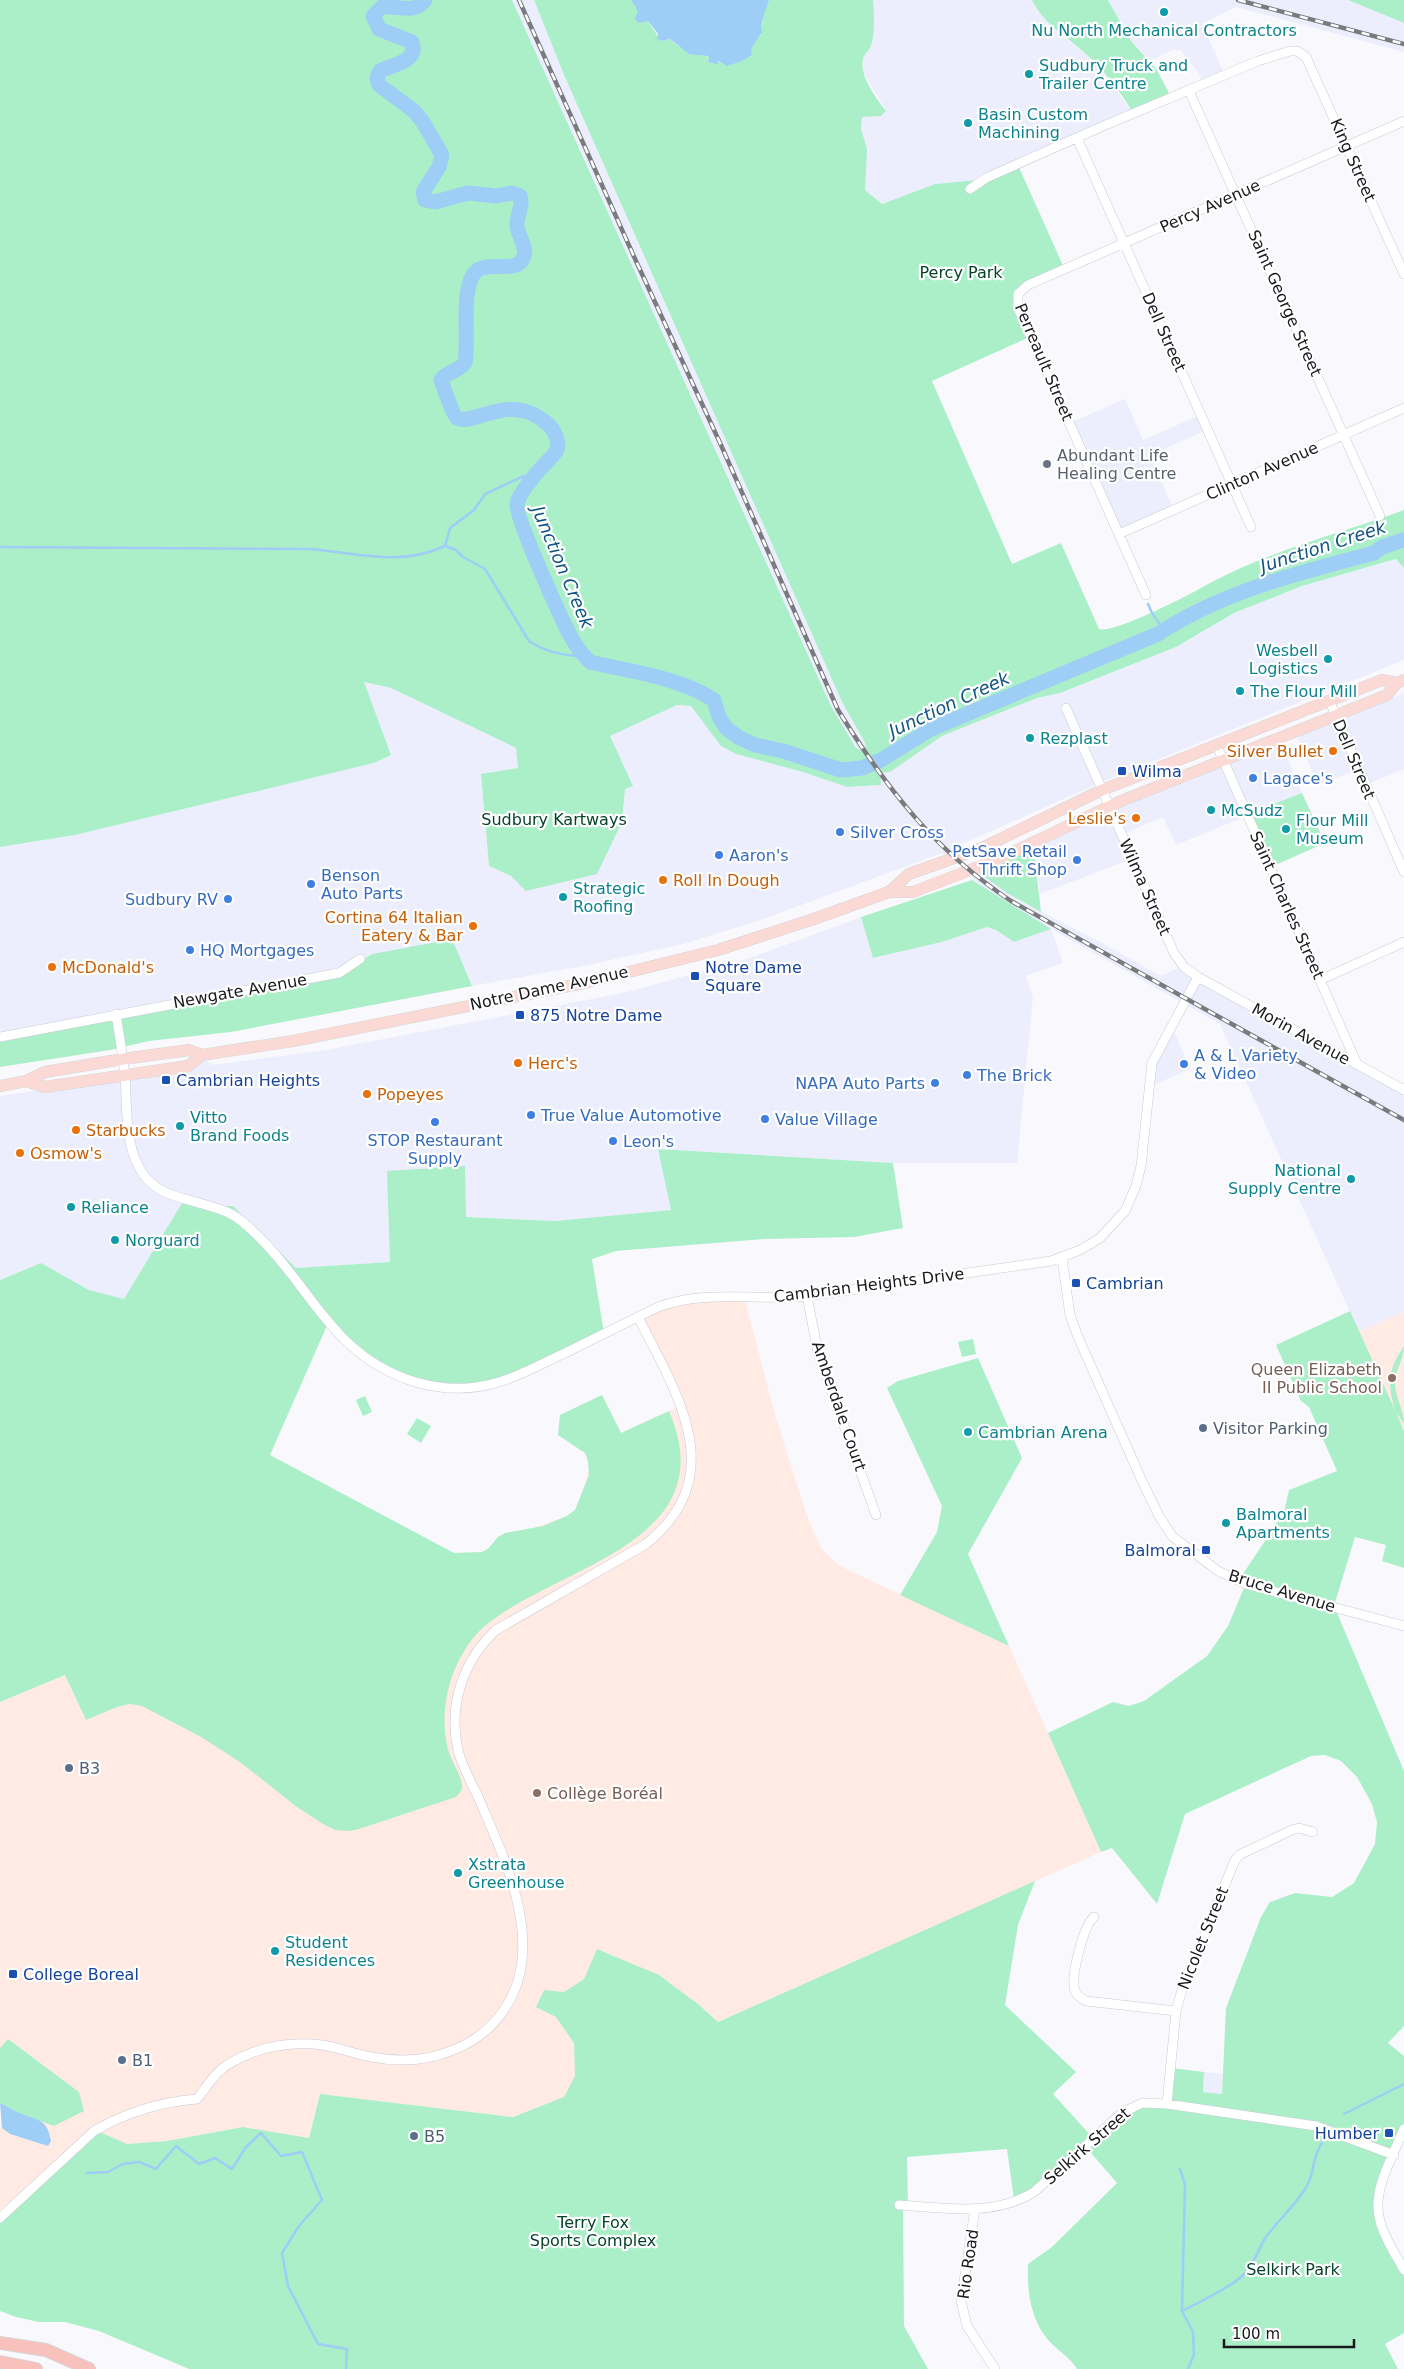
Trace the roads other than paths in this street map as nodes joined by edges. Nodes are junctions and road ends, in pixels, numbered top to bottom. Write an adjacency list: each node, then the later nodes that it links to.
1 (1189, 91): 3 (street); 4 (street, King Street); 6 (street, Saint George Street)
2 (1404, 121): 4 (street, Percy Avenue)
3 (1077, 138): 5 (street); 7 (street, Dell Street)
4 (1347, 147): 6 (street, Percy Avenue); 8 (street, King Street)
5 (970, 189)
6 (1236, 195): 7 (street, Percy Avenue); 11 (street, Saint George Street)
7 (1125, 244): 9 (street, Percy Avenue); 12 (street, Dell Street)
8 (1404, 274)
9 (1018, 294): 15 (street, Perreault Street)
10 (1404, 408): 11 (street, Clinton Avenue)
11 (1344, 435): 12 (street, Clinton Avenue); 13 (street, Saint George Street)
12 (1232, 484): 14 (street, Dell Street); 15 (street, Clinton Avenue)
13 (1380, 516)
14 (1251, 527)
15 (1119, 534): 16 (street, Perreault Street)
16 (1146, 595)
17 (1401, 682): 18 (main road, Notre Dame Avenue); 20 (main road, Notre Dame Avenue)
18 (1329, 700): 20 (street, Dell Street); 21 (main road, Notre Dame Avenue)
19 (1066, 708): 23 (street, Wilma Street)
20 (1336, 716): 22 (main road, Notre Dame Avenue); 25 (street, Dell Street)
21 (1217, 746): 22 (street, Saint Charles Street); 23 (main road, Notre Dame Avenue)
22 (1223, 761): 24 (main road, Notre Dame Avenue); 30 (street, Saint Charles Street)
23 (1102, 790): 24 (street, Wilma Street); 26 (main road, Notre Dame Avenue)
24 (1109, 806): 26 (main road, Notre Dame Avenue); 29 (street, Wilma Street)
25 (1404, 872)
26 (889, 892): 33 (main road, Notre Dame Avenue)
27 (1404, 942): 30 (street)
28 (360, 959): 31 (street, Newgate Avenue)
29 (1198, 977): 35 (street, Morin Avenue); 40 (street, Cambrian Heights Drive)
30 (1320, 980): 35 (street, Saint Charles Street)
31 (116, 1014): 32 (street, Newgate Avenue); 34 (street)
32 (0, 1037)
33 (202, 1055): 34 (main road, Notre Dame Avenue); 36 (main road, Notre Dame Avenue)
34 (123, 1059): 36 (street, Cambrian Heights Drive); 37 (main road, Notre Dame Avenue)
35 (1357, 1064): 39 (street, Morin Avenue)
36 (125, 1076): 37 (main road, Notre Dame Avenue); 42 (street, Cambrian Heights Drive)
37 (26, 1081): 38 (main road, Notre Dame Avenue)
38 (0, 1086)
39 (1404, 1090)
40 (1062, 1258): 41 (street, Cambrian Heights Drive); 44 (street, Bruce Avenue)
41 (807, 1296): 42 (street, Cambrian Heights Drive); 43 (street, Amberdale Court)
42 (638, 1317): 53 (street)
43 (876, 1515)
44 (1404, 1626)
45 (1313, 1832): 47 (street, Nicolet Street)
46 (1094, 1917): 47 (street)
47 (1176, 2011): 48 (street, Nicolet Street)
48 (1167, 2104): 50 (street, Selkirk Street); 52 (street, Selkirk Street)
49 (1404, 2129): 50 (street)
50 (1394, 2154): 54 (street)
51 (899, 2205): 52 (street, Selkirk Street)
52 (975, 2209): 59 (street, Rio Road)
53 (2, 2214)
54 (1404, 2270)
55 (0, 2343): 58 (highway)
56 (0, 2362): 57 (highway)
57 (36, 2369)
58 (89, 2369)
59 (995, 2369)

